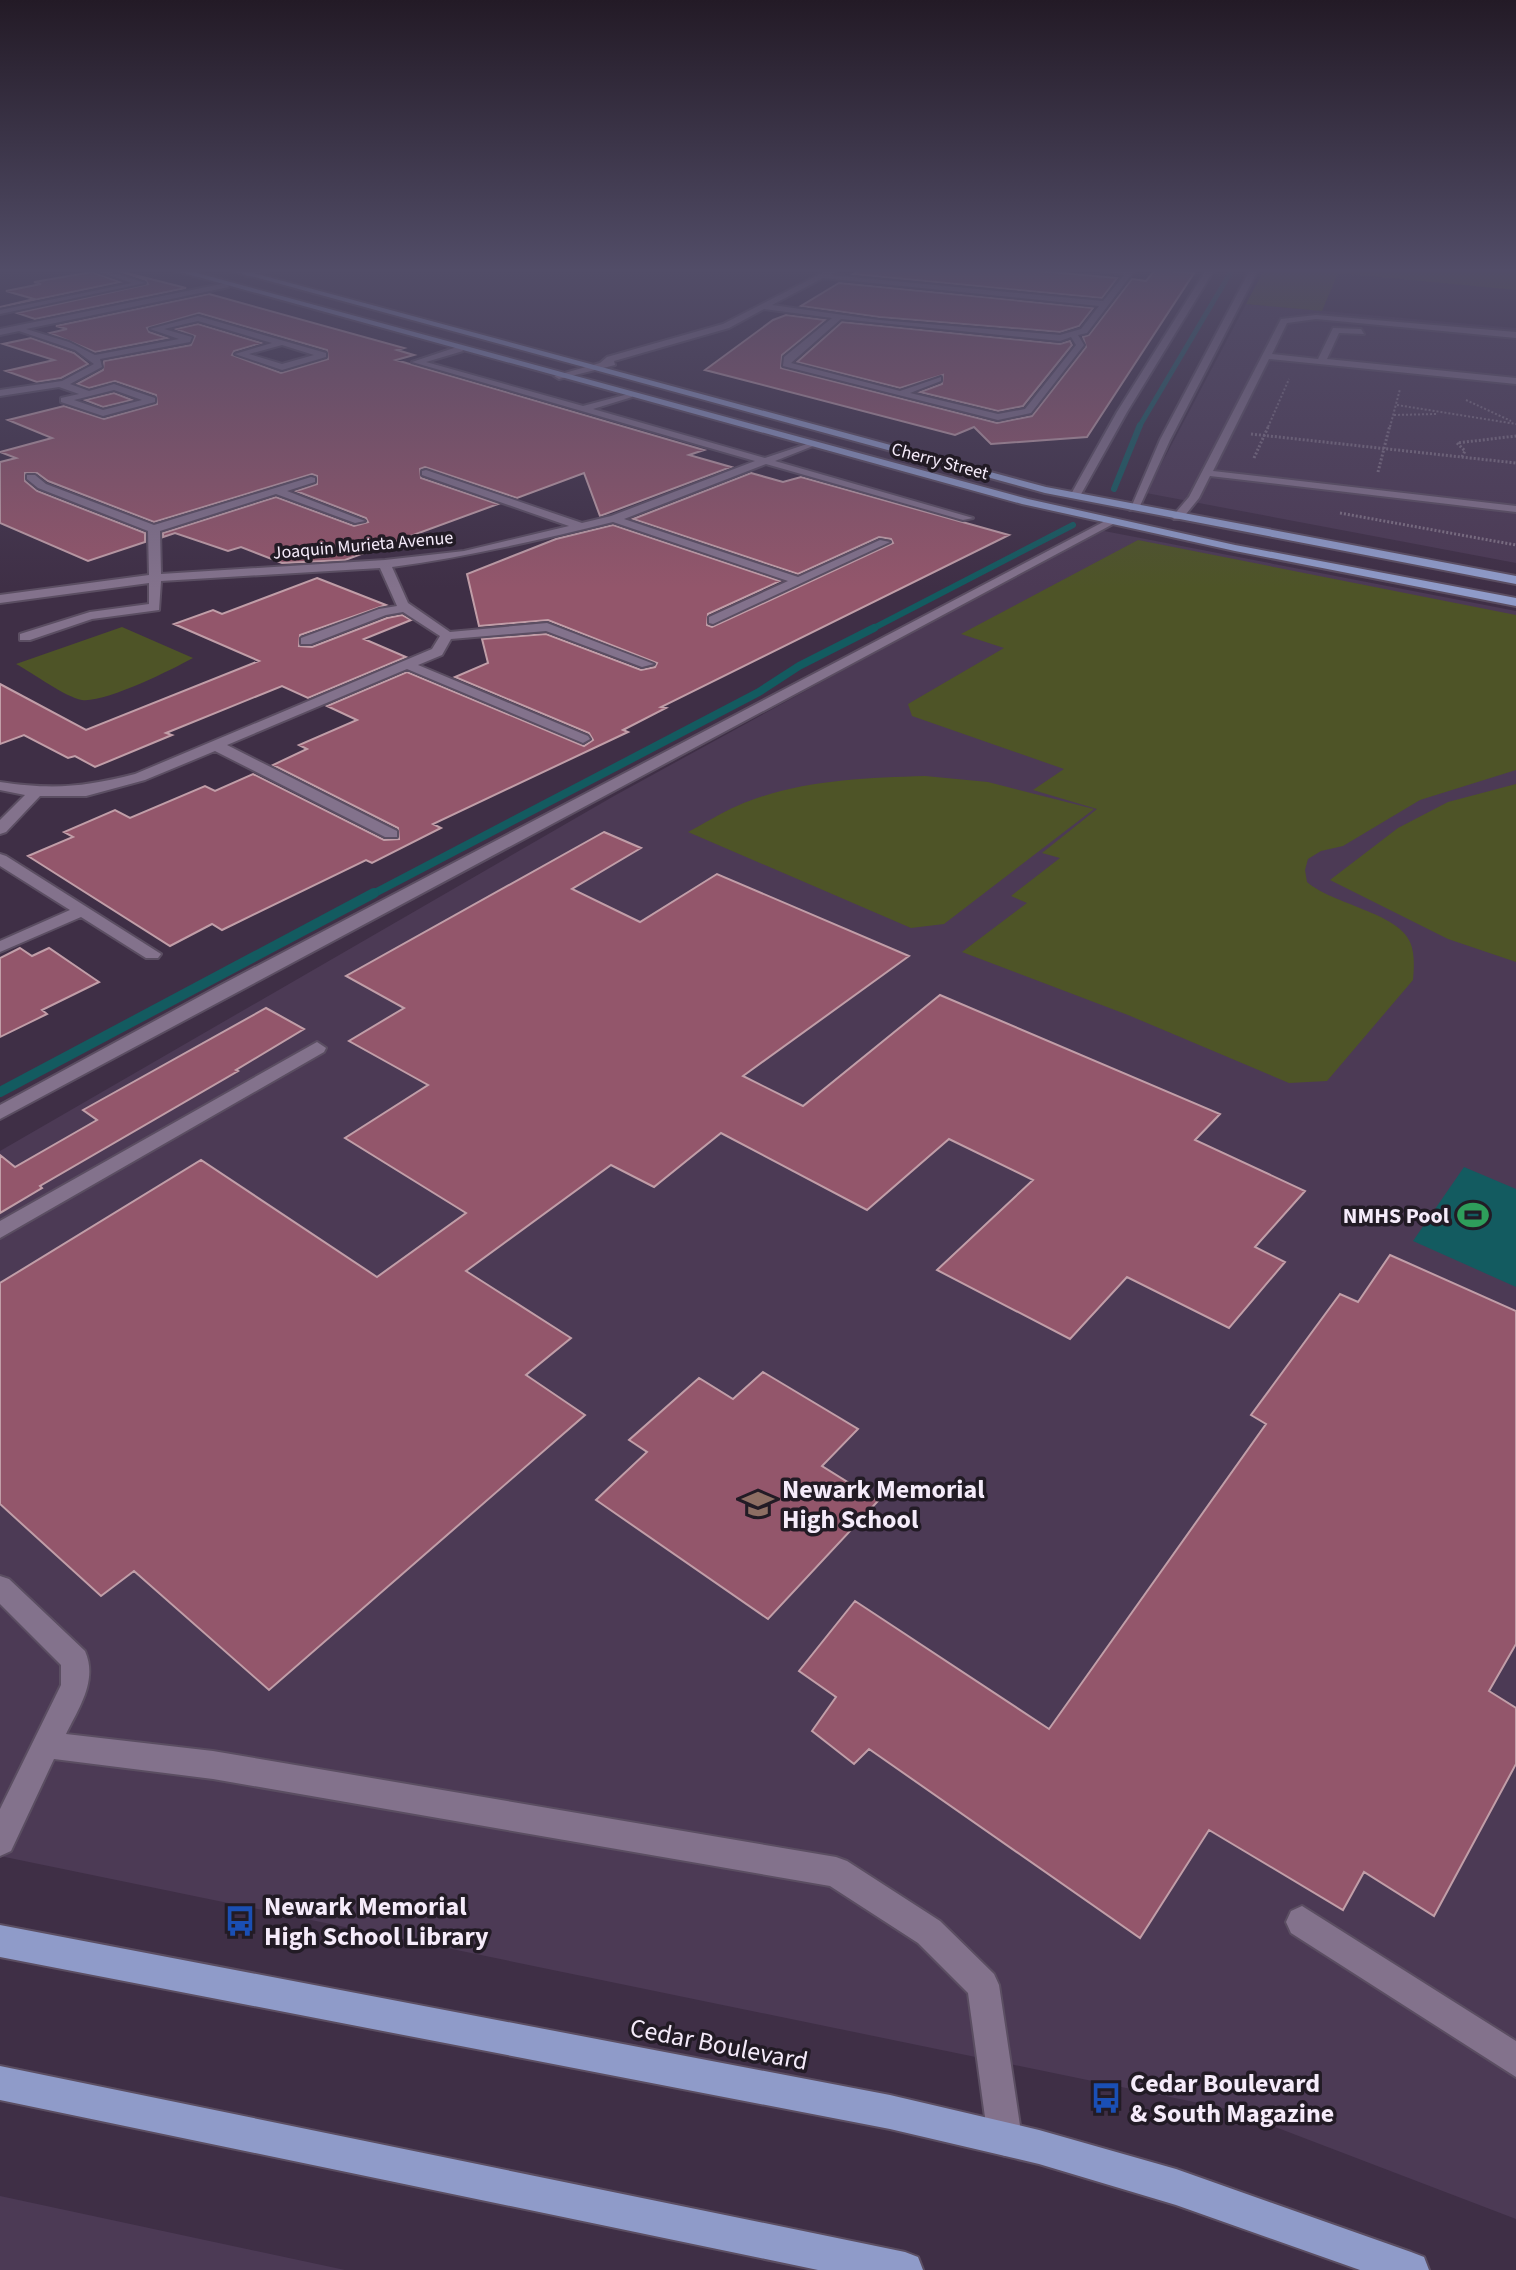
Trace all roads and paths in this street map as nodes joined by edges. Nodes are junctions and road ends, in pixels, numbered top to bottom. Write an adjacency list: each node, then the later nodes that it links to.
1 (82, 376): 15 (street)
2 (466, 376): 22 (street)
3 (559, 376): 19 (main road, Cherry Street)
4 (622, 376): 37 (main road, Cherry Street)
5 (831, 376): 18 (street)
6 (1056, 376): 18 (street)
7 (1144, 376): 42 (street)
8 (1199, 376): 43 (street)
9 (1256, 376): 26 (street)
10 (1291, 376): 27 (path)
11 (1464, 376): 14 (street)
12 (938, 379): 18 (street)
13 (1403, 380): 21 (path)
14 (1516, 381)
15 (60, 384): 16 (street); 17 (street)
16 (0, 393)
17 (89, 394): 17 (street)
18 (900, 394)
19 (629, 395): 22 (street); 29 (main road, Cherry Street)
20 (1464, 400): 25 (path)
21 (1397, 405): 23 (path); 24 (path)
22 (584, 409): 33 (street)
23 (1450, 413): 24 (path); 25 (path)
24 (1394, 415): 30 (path)
25 (1516, 423)
26 (1228, 432): 27 (path); 36 (street)
27 (1264, 436): 30 (path); 31 (path)
28 (1516, 436): 32 (path)
29 (809, 444): 33 (street, Joaquin Murieta Avenue); 37 (main road); 50 (main road, Cherry Street)
30 (1386, 449): 32 (path); 39 (path)
31 (1255, 455)
32 (1462, 457): 34 (path)
33 (767, 461): 47 (street); 48 (street, Joaquin Murieta Avenue)
34 (1516, 463)
35 (426, 473): 51 (street)
36 (1207, 473): 44 (street); 46 (street)
37 (982, 474): 42 (main road, Cherry Street)
38 (31, 477): 52 (street)
39 (1375, 478)
40 (311, 480): 41 (street)
41 (277, 491): 49 (street); 52 (street)
42 (1075, 496): 43 (main road, Cherry Street)
43 (1134, 508): 46 (main road, Cherry Street)
44 (1516, 509)
45 (1331, 512): 54 (path)
46 (1178, 517): 56 (main road, Cherry Street)
47 (967, 518)
48 (614, 519): 51 (street, Joaquin Murieta Avenue); 59 (street)
49 (359, 521)
50 (1109, 522): 61 (main road, Cherry Street); 80 (street)
51 (586, 528): 55 (street, Joaquin Murieta Avenue)
52 (154, 529): 57 (street)
53 (884, 542): 59 (street)
54 (1516, 545)
55 (385, 564): 57 (street, Joaquin Murieta Avenue); 62 (street)
56 (1475, 572): 58 (street)
57 (156, 578): 60 (street, Joaquin Murieta Avenue); 65 (street)
58 (1516, 579)
59 (800, 581): 63 (street)
60 (0, 599)
61 (1516, 602)
62 (405, 608): 64 (street); 66 (street)
63 (713, 620)
64 (447, 636): 67 (street); 68 (street)
65 (25, 637)
66 (306, 641)
67 (647, 664)
68 (410, 666): 69 (street); 70 (street)
69 (583, 739)
70 (217, 746): 72 (street); 74 (street)
71 (0, 786): 72 (street)
72 (36, 792): 73 (street)
73 (0, 829)
74 (391, 834)
75 (0, 859): 76 (street)
76 (81, 911): 77 (street); 78 (street)
77 (0, 947)
78 (152, 954)
79 (317, 1048): 81 (street)
80 (0, 1113)
81 (0, 1231)
82 (0, 1587): 83 (street)
83 (46, 1745): 84 (street); 89 (street)
84 (0, 1841)
85 (1302, 1922): 87 (street)
86 (0, 1941): 89 (main road, Cedar Boulevard)
87 (1516, 2060)
88 (0, 2083): 90 (main road)
89 (1005, 2139): 91 (main road, Cedar Boulevard)
90 (905, 2270)
91 (1411, 2270)

